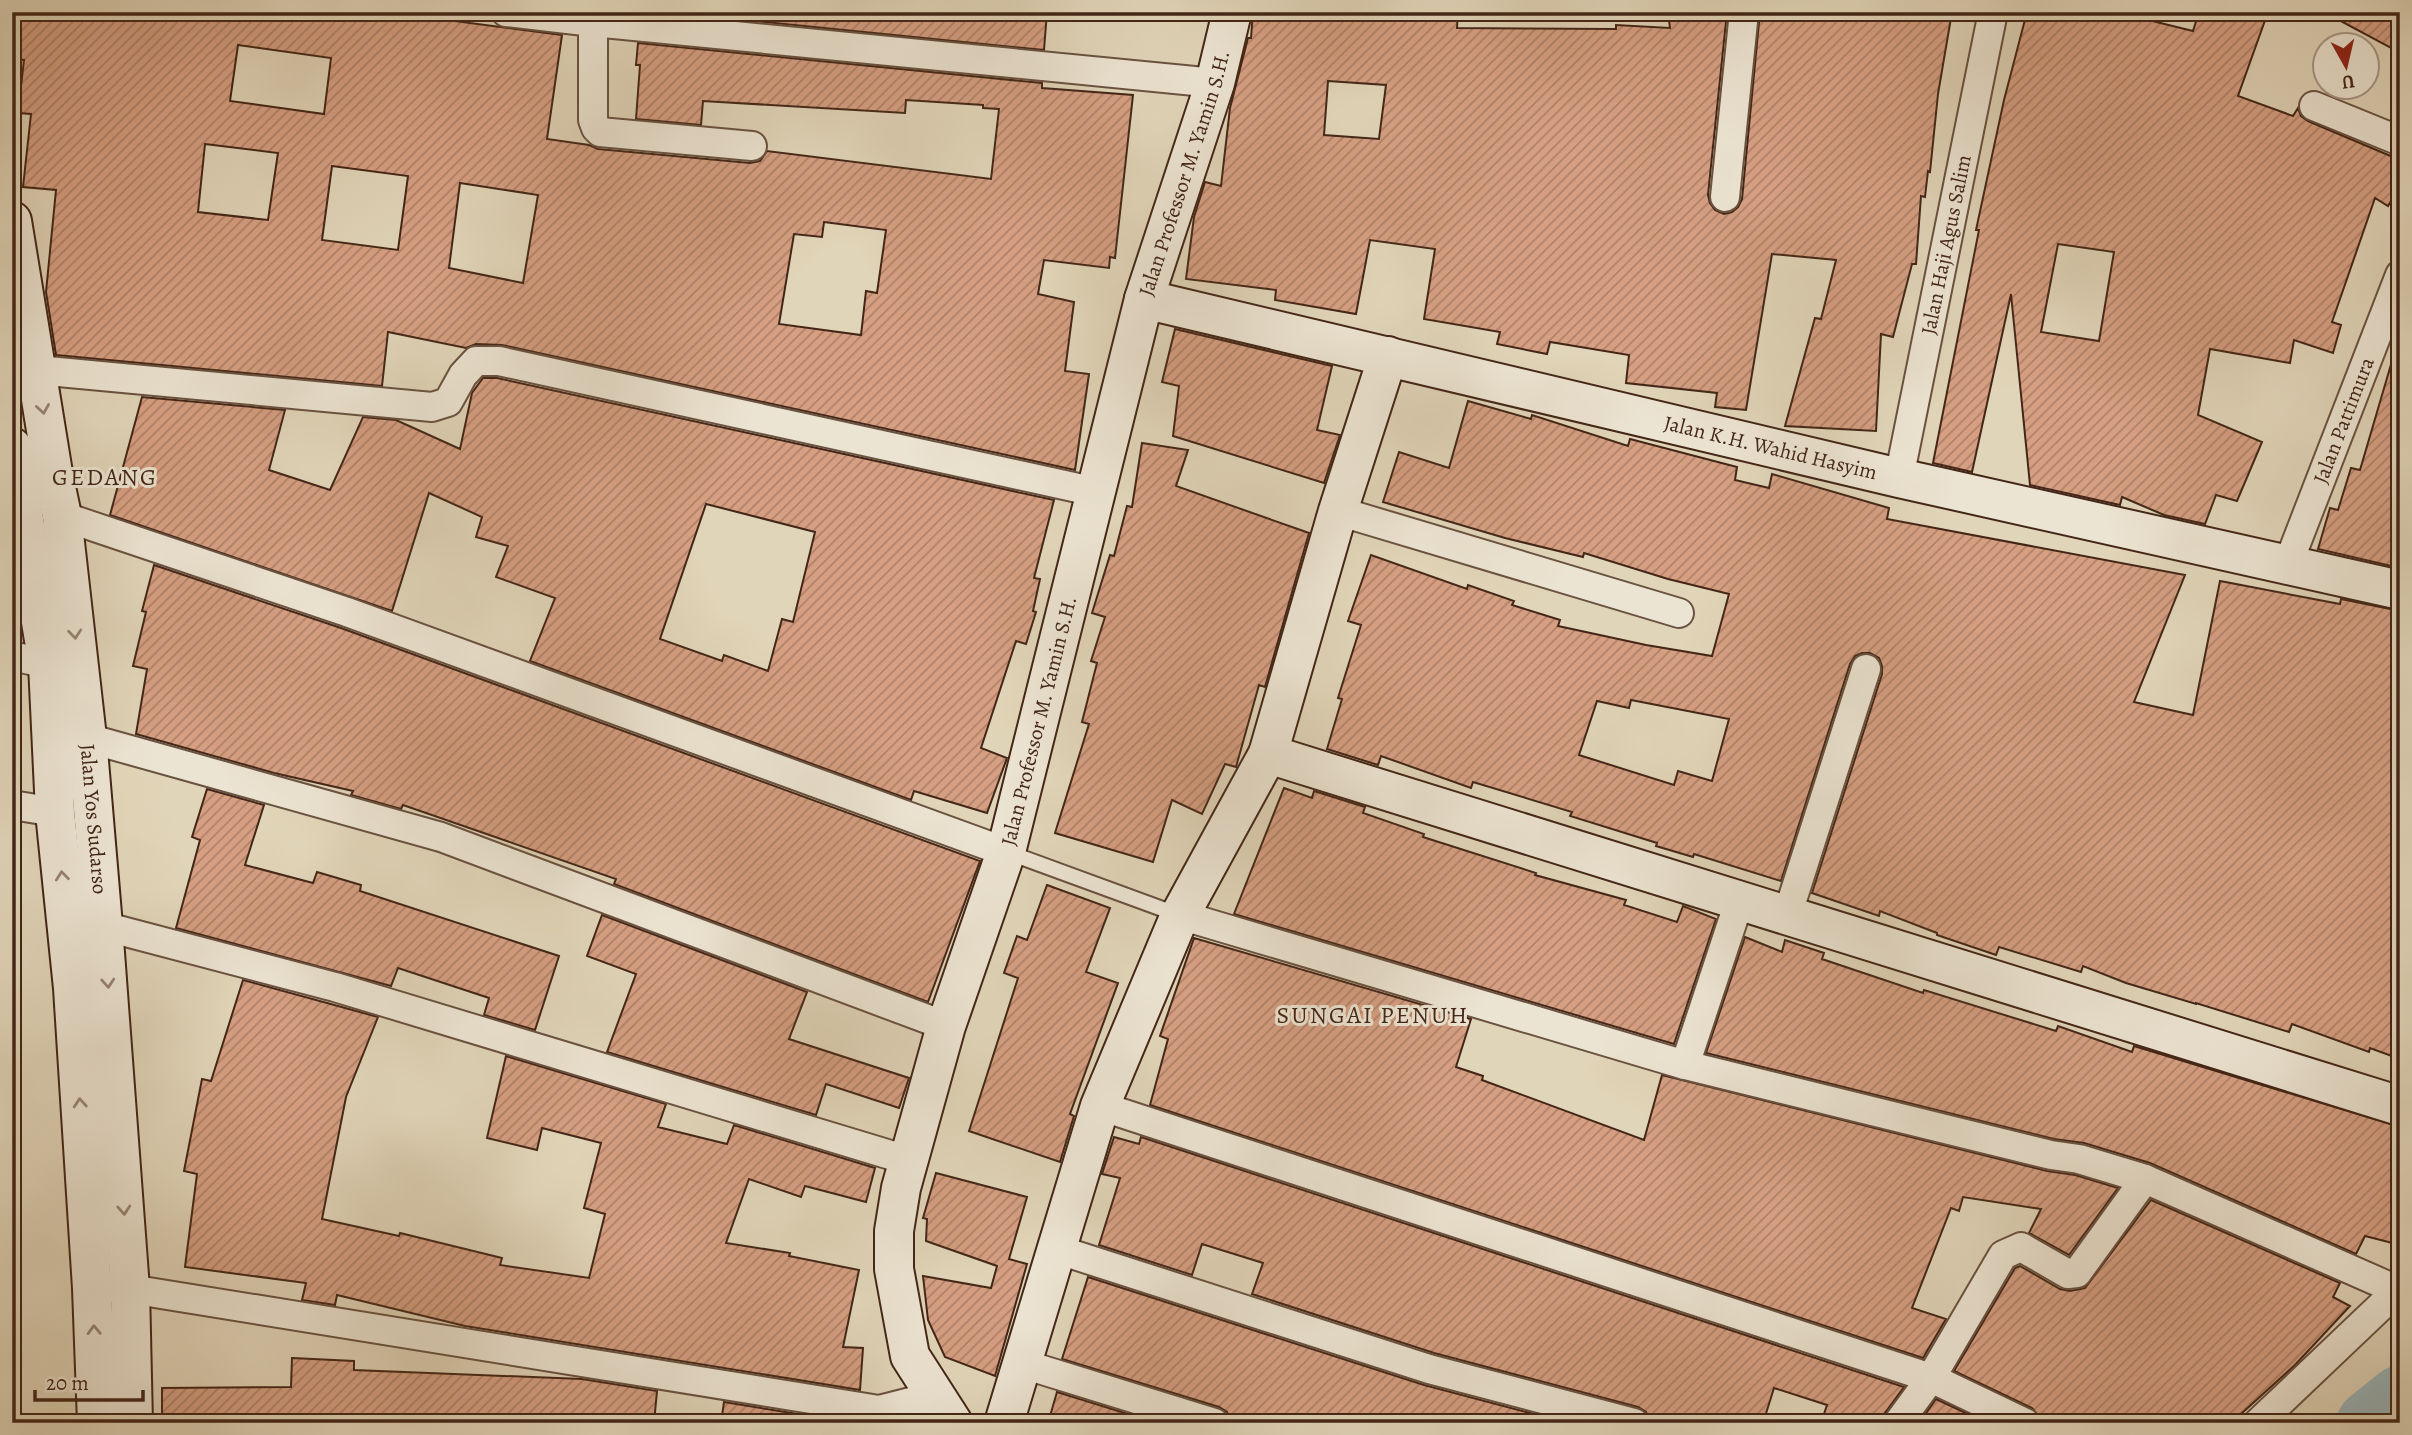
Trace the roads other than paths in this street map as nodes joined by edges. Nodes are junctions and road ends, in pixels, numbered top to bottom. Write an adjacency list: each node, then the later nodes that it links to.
1 (506, 12): 5 (street)
2 (1232, 12): 6 (street, Jalan Professor M. Yamin S.H.)
3 (1744, 12): 10 (street)
4 (1993, 12): 17 (street, Jalan Haji Agus Salim)
5 (593, 22): 6 (street); 9 (street)
6 (1215, 83): 13 (street, Jalan Professor M. Yamin S.H.)
7 (2314, 106): 8 (street)
8 (2400, 141)
9 (752, 146)
10 (1725, 197)
11 (12, 221): 15 (street, Jalan Yos Sudarso)
12 (2400, 275): 21 (street, Jalan Pattimura)
13 (1144, 299): 14 (street, Jalan K.H. Wahid Hasyim); 18 (street, Jalan Professor M. Yamin S.H.)
14 (1388, 356): 17 (street, Jalan K.H. Wahid Hasyim); 19 (street)
15 (37, 370): 16 (street, Jalan Yos Sudarso, one-way to 16); 18 (street)
16 (27, 465): 20 (street, Jalan Yos Sudarso); 24 (street, Jalan Yos Sudarso)
17 (1899, 478): 21 (street, Jalan K.H. Wahid Hasyim)
18 (1096, 492): 30 (street, Jalan Professor M. Yamin S.H.)
19 (1338, 511): 23 (street); 27 (street)
20 (62, 516): 26 (street, Jalan Yos Sudarso, one-way to 26); 30 (street)
21 (2288, 564): 22 (street, Jalan K.H. Wahid Hasyim)
22 (2400, 590)
23 (1679, 613)
24 (30, 660): 29 (street, Jalan Yos Sudarso)
25 (1866, 670): 33 (street)
26 (87, 738): 34 (street, Jalan Yos Sudarso); 35 (street)
27 (1268, 754): 31 (street); 32 (street)
28 (12, 805): 29 (street)
29 (55, 812): 42 (street, Jalan Yos Sudarso, one-way to 29)
30 (1006, 852): 32 (lane); 35 (street, Jalan Professor M. Yamin S.H.)
31 (1739, 902): 33 (street); 36 (street)
32 (1180, 915): 36 (street); 37 (street)
33 (1787, 916): 38 (street)
34 (103, 926): 39 (street); 42 (street, Jalan Yos Sudarso, one-way to 42)
35 (946, 1026): 39 (street, Jalan Professor M. Yamin S.H.)
36 (1685, 1065): 40 (street)
37 (1100, 1106): 41 (street); 45 (street)
38 (2400, 1106)
39 (907, 1160): 46 (street, Jalan Professor M. Yamin S.H.)
40 (2145, 1179): 43 (street); 45 (street)
41 (1056, 1249): 44 (street); 51 (street)
42 (111, 1288): 46 (street); 47 (street, Jalan Yos Sudarso, one-way to 42); 48 (street, Jalan Yos Sudarso)
43 (2398, 1289): 54 (street)
44 (1023, 1364): 49 (street); 50 (street)
45 (1931, 1378): 52 (street); 53 (street)
46 (944, 1409)
47 (97, 1423)
48 (133, 1423)
49 (1004, 1423)
50 (1214, 1423)
51 (1634, 1423)
52 (1898, 1423)
53 (2025, 1423)
54 (2258, 1423)

